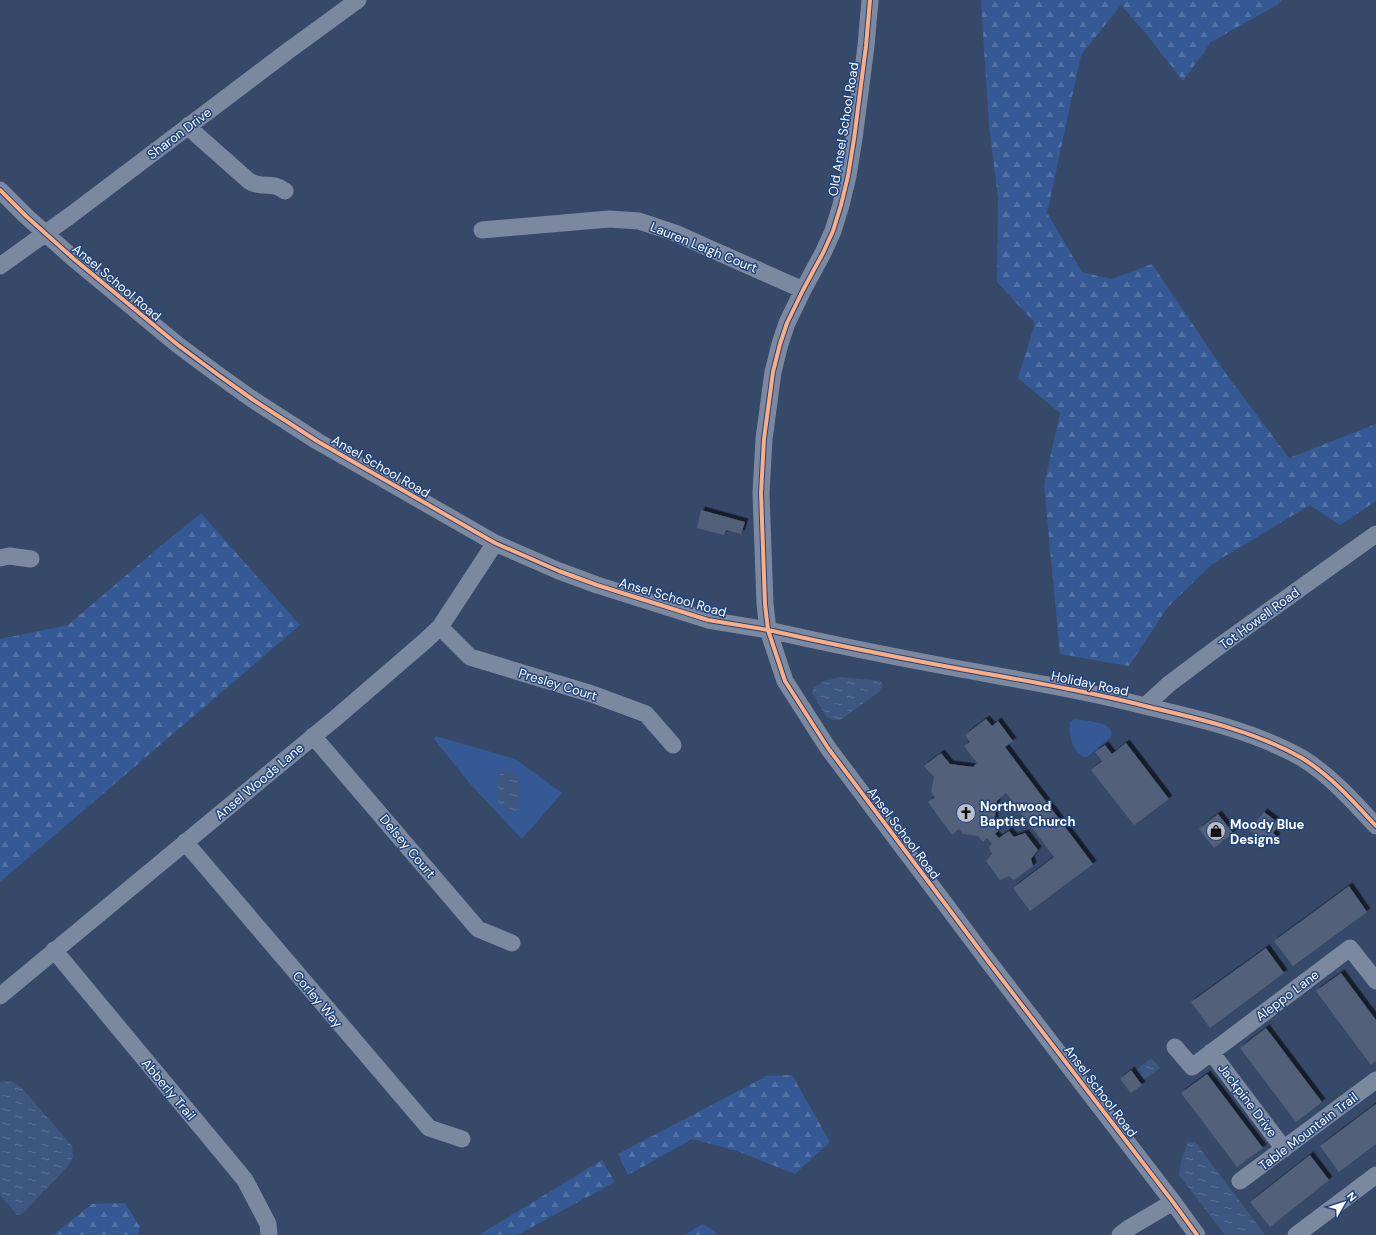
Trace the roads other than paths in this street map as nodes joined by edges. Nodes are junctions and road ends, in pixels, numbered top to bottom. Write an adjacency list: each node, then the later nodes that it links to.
1 (358, 0): 3 (street, Sharon Drive)
2 (870, 0): 9 (street, Old Ansel School Road)
3 (190, 125): 5 (street); 7 (street, Sharon Drive)
4 (0, 190): 7 (street, Ansel School Road)
5 (285, 191)
6 (482, 230): 9 (street, Lauren Leigh Court)
7 (45, 233): 8 (street, Sharon Drive); 11 (street, Ansel School Road)
8 (0, 266)
9 (803, 290): 15 (street, Old Ansel School Road)
10 (1376, 534): 16 (street, Tot Howell Road)
11 (495, 543): 14 (street, Ansel Woods Lane); 15 (street, Ansel School Road)
12 (0, 558): 13 (street)
13 (31, 560)
14 (440, 627): 17 (street, Ansel Woods Lane); 18 (street, Presley Court)
15 (768, 630): 16 (street, Holiday Road); 32 (street, Ansel School Road)
16 (1146, 706): 19 (street, Holiday Road)
17 (314, 736): 20 (street, Ansel Woods Lane); 21 (street, Delsey Court)
18 (673, 745)
19 (1376, 826)
20 (185, 842): 22 (street, Ansel Woods Lane); 28 (street, Corley Way)
21 (512, 943)
22 (54, 950): 24 (street, Ansel Woods Lane); 33 (street, Abberly Trail)
23 (1376, 981): 26 (street, Aleppo Lane)
24 (0, 996)
25 (1175, 1047): 26 (street, Aleppo Lane)
26 (1211, 1052): 29 (street, Jackpine Drive)
27 (1376, 1080): 29 (street, Table Mountain Trail)
28 (462, 1139)
29 (1284, 1149): 31 (street, Table Mountain Trail)
30 (1376, 1175): 36 (street)
31 (1240, 1182)
32 (1173, 1202): 34 (street); 35 (street, Ansel School Road)
33 (269, 1235)
34 (1120, 1235)
35 (1197, 1235)
36 (1296, 1235)

